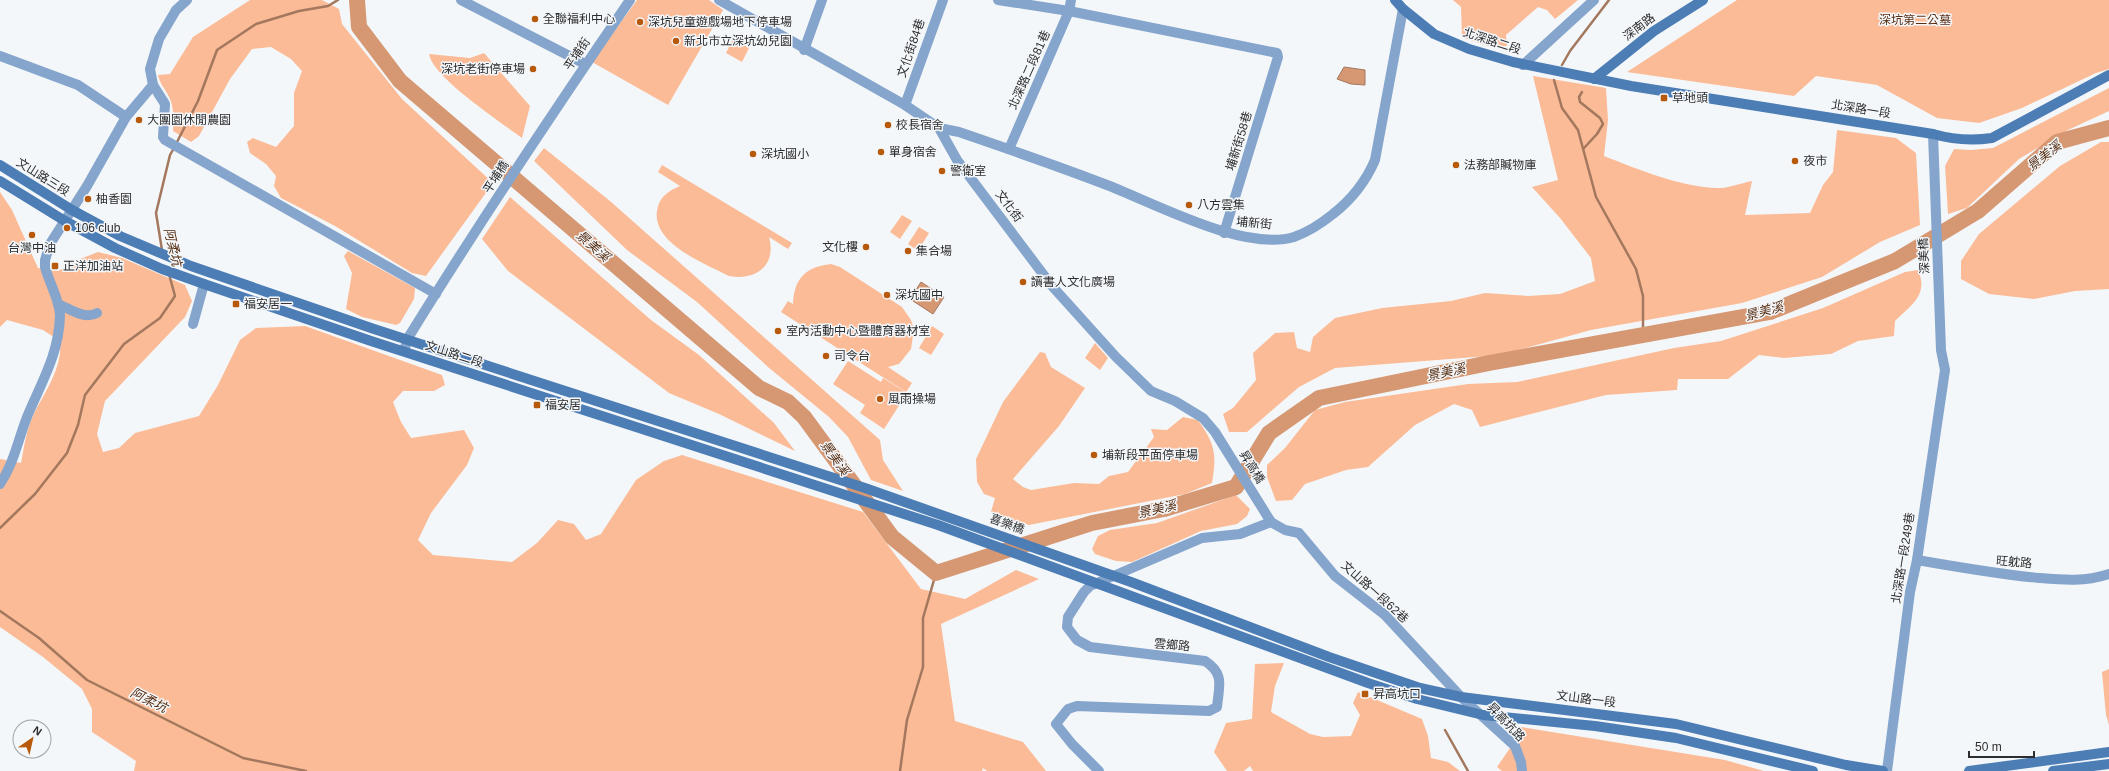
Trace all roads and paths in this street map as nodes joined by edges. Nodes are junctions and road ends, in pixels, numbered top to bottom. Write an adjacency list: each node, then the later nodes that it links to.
1 (187, 0): 20 (street)
2 (461, 0): 16 (street)
3 (630, 0): 16 (street, 平埔街)
4 (719, 0): 14 (street, 文化街)
5 (822, 0): 14 (street)
6 (943, 0): 21 (street, 文化街84巷)
7 (998, 0): 13 (street)
8 (1071, 0): 13 (street, 北深路二段81巷)
9 (1395, 0): 12 (main road, 北深路二段)
10 (1594, 0): 17 (street)
11 (1703, 0): 19 (main road, 深南路)
12 (1403, 9): 17 (main road, 北深路二段); 31 (street, 埔新街)
13 (1069, 11): 26 (street, 北深路二段81巷); 31 (street, 埔新街58巷)
14 (804, 50): 21 (street, 文化街)
15 (0, 56): 22 (street)
16 (586, 64): 23 (street, 平埔街)
17 (1524, 65): 19 (main road, 北深路二段)
18 (2109, 75): 25 (main road, 北深路一段)
19 (1594, 79): 25 (main road, 北深路一段)
20 (153, 85): 22 (street); 33 (street)
21 (905, 105): 24 (street, 文化街)
22 (126, 117): 29 (street)
23 (546, 124): 33 (street, 平埔橋)
24 (938, 128): 26 (street, 埔新街); 40 (street, 文化街)
25 (1933, 134): 38 (street, 深美橋)
26 (1009, 149): 31 (street, 埔新街)
27 (0, 165): 29 (main road, 文山路三段)
28 (0, 182): 30 (main road)
29 (72, 210): 30 (street); 37 (main road, 文山路二段)
30 (65, 221): 32 (main road, 文山路二段); 34 (street)
31 (1224, 233)
32 (204, 284): 36 (street); 39 (main road, 文山路二段)
33 (436, 294): 37 (street)
34 (58, 304): 35 (street); 43 (street)
35 (97, 313)
36 (193, 324)
37 (408, 338): 39 (street); 41 (main road, 文山路二段)
38 (1942, 350): 45 (street, 北深路一段249巷)
39 (404, 351): 42 (main road, 文山路二段)
40 (1215, 432): 44 (street, 昇高橋)
41 (714, 438): 47 (main road, 喜樂橋)
42 (712, 450): 49 (main road, 喜樂橋)
43 (0, 484)
44 (1269, 518): 48 (street, 文山路一段62巷); 52 (street, 雲鄉路)
45 (1917, 560): 46 (street, 旺躭路); 56 (street, 北深路一段249巷)
46 (2109, 574)
47 (1288, 642): 48 (main road, 文山路一段)
48 (1461, 697): 49 (street, 昇高坑路); 55 (main road, 文山路一段)
49 (1482, 715): 53 (street, 昇高坑路); 54 (main road)
50 (2109, 752): 57 (main road)
51 (2109, 764): 58 (main road)
52 (1099, 771)
53 (1522, 771)
54 (1813, 771)
55 (1883, 771)
56 (1887, 771)
57 (1969, 771)
58 (2053, 771)

